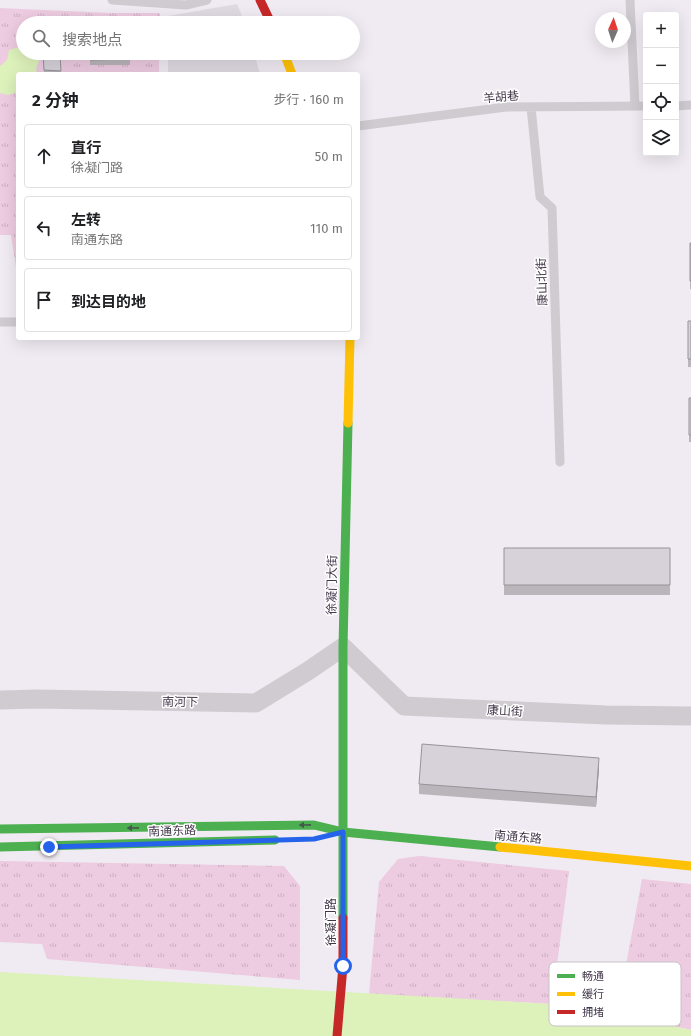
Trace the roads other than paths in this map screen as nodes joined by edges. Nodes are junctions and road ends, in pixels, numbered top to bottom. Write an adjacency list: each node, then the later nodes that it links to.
1 (112, 0): 2 (lane)
2 (207, 0)
3 (260, 0): 5 (main road)
4 (630, 0): 8 (lane)
5 (268, 16)
6 (287, 60): 7 (main road)
7 (291, 72)
8 (635, 106): 9 (lane, 羊胡巷); 12 (lane, 羊胡巷)
9 (643, 106)
10 (679, 106): 11 (lane)
11 (691, 106)
12 (531, 107): 13 (lane, 羊胡巷); 17 (lane, 康山北街)
13 (360, 126)
14 (0, 322): 15 (lane)
15 (16, 322)
16 (350, 340): 18 (main road, 徐凝门大街)
17 (560, 462)
18 (343, 647): 19 (street, 南河下); 20 (street, 康山街); 22 (main road, 徐凝门大街)
19 (0, 700)
20 (691, 716)
21 (0, 829): 22 (main road, 南通东路, one-way to 21)
22 (343, 832): 23 (main road, 南通东路); 26 (main road, 南通东路); 27 (main road, 徐凝门路)
23 (322, 838)
24 (283, 840): 25 (main road, 南通东路)
25 (0, 847)
26 (691, 866)
27 (337, 1036)

